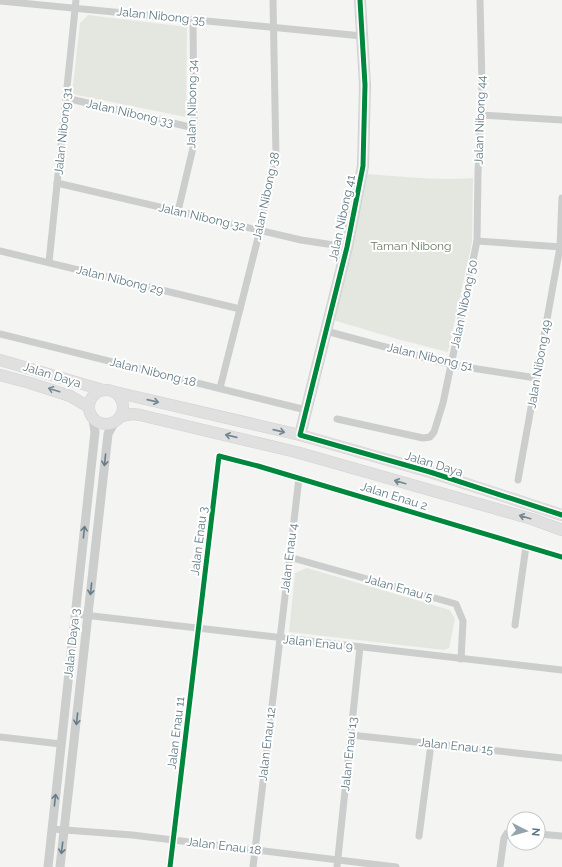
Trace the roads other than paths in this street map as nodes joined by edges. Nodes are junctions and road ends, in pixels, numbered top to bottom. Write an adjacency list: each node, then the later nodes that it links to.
1 (76, 0): 6 (street, Jalan Nibong 31)
2 (273, 0): 8 (street, Jalan Nibong 38)
3 (360, 0): 9 (main road, Jalan Nibong 41)
4 (480, 0): 11 (street, Jalan Nibong 44)
5 (0, 1): 6 (street, Jalan Nibong 35)
6 (76, 8): 7 (street, Jalan Nibong 35); 10 (street, Jalan Nibong 31)
7 (193, 20): 8 (street, Jalan Nibong 35); 13 (street, Jalan Nibong 34)
8 (274, 28): 9 (street, Jalan Nibong 35); 17 (street, Jalan Nibong 38)
9 (362, 36): 19 (main road, Jalan Nibong 41)
10 (66, 98): 13 (street, Jalan Nibong 33); 14 (street, Jalan Nibong 31)
11 (481, 114): 12 (street); 18 (street, Jalan Nibong 44)
12 (562, 120)
13 (194, 128): 16 (street, Jalan Nibong 34)
14 (57, 183): 16 (street, Jalan Nibong 32); 22 (street, Jalan Nibong 31)
15 (562, 198): 20 (street, Jalan Nibong 49)
16 (178, 211): 17 (street, Jalan Nibong 32)
17 (260, 230): 19 (street, Jalan Nibong 32); 23 (street, Jalan Nibong 38)
18 (477, 241): 20 (street); 27 (street, Jalan Nibong 50)
19 (347, 247): 24 (main road, Jalan Nibong 41)
20 (561, 247): 29 (street, Jalan Nibong 49)
21 (0, 251): 22 (street, Jalan Nibong 29)
22 (49, 262): 23 (street, Jalan Nibong 29)
23 (240, 309): 30 (street, Jalan Nibong 38)
24 (326, 331): 27 (street, Jalan Nibong 51); 34 (main road, Jalan Nibong 41)
25 (0, 334): 30 (street, Jalan Nibong 18)
26 (0, 360): 31 (main road, Jalan Daya)
27 (452, 365): 29 (street, Jalan Nibong 51); 37 (street, Jalan Nibong 50)
28 (0, 375): 33 (main road, Jalan Daya, one-way to 28)
29 (536, 378): 41 (street, Jalan Nibong 49)
30 (220, 388): 34 (street, Jalan Nibong 18)
31 (103, 390): 32 (main road); 33 (main road)
32 (115, 392): 36 (main road); 38 (main road, Jalan Daya, one-way to 38)
33 (88, 407): 35 (main road)
34 (306, 410): 38 (main road, Jalan Nibong 41)
35 (93, 418): 36 (main road); 47 (street, Jalan Daya 3, one-way to 35)
36 (118, 419): 43 (main road, one-way to 36); 48 (street, Jalan Daya 3, one-way to 48)
37 (337, 419)
38 (300, 435): 42 (main road, Jalan Daya)
39 (219, 456): 40 (street, Jalan Enau 2); 50 (street, Jalan Enau 3)
40 (298, 478): 44 (street, Jalan Enau 2); 45 (street, Jalan Enau 4)
41 (518, 480)
42 (562, 515)
43 (562, 530)
44 (526, 546): 46 (street, Jalan Enau 2); 49 (street)
45 (289, 557): 51 (street, Jalan Enau 4); 53 (street, Jalan Enau 5)
46 (562, 557)
47 (75, 614): 48 (street, Jalan Enau 9); 57 (street, Jalan Daya 3)
48 (88, 616): 50 (street, Jalan Enau 9); 61 (street, Jalan Daya 3, one-way to 61)
49 (515, 625)
50 (198, 629): 51 (street, Jalan Enau 9); 66 (street, Jalan Enau 11)
51 (280, 638): 52 (street, Jalan Enau 9); 67 (street, Jalan Enau 12)
52 (360, 647): 53 (street, Jalan Enau 9); 55 (street, Jalan Enau 13)
53 (461, 659): 54 (street, Jalan Enau 9)
54 (562, 670)
55 (351, 735): 58 (street, Jalan Enau 15); 68 (street, Jalan Enau 13)
56 (0, 737): 57 (street)
57 (61, 744): 60 (street, Jalan Daya 3, one-way to 57)
58 (431, 744): 59 (street, Jalan Enau 15); 64 (street)
59 (562, 758)
60 (52, 829): 61 (street, Jalan Enau 18); 69 (street, Jalan Daya 3)
61 (64, 830): 66 (street, Jalan Enau 18); 70 (street, Jalan Daya 3, one-way to 70)
62 (506, 835): 74 (street)
63 (546, 835): 65 (street)
64 (419, 836)
65 (562, 836)
66 (173, 840): 67 (street, Jalan Enau 18); 71 (street, Jalan Enau 11)
67 (255, 850): 68 (street, Jalan Enau 18); 72 (street, Jalan Enau 12)
68 (337, 864): 73 (street, Jalan Enau 18)
69 (48, 867)
70 (60, 867)
71 (170, 867)
72 (253, 867)
73 (396, 867)
74 (500, 867)

